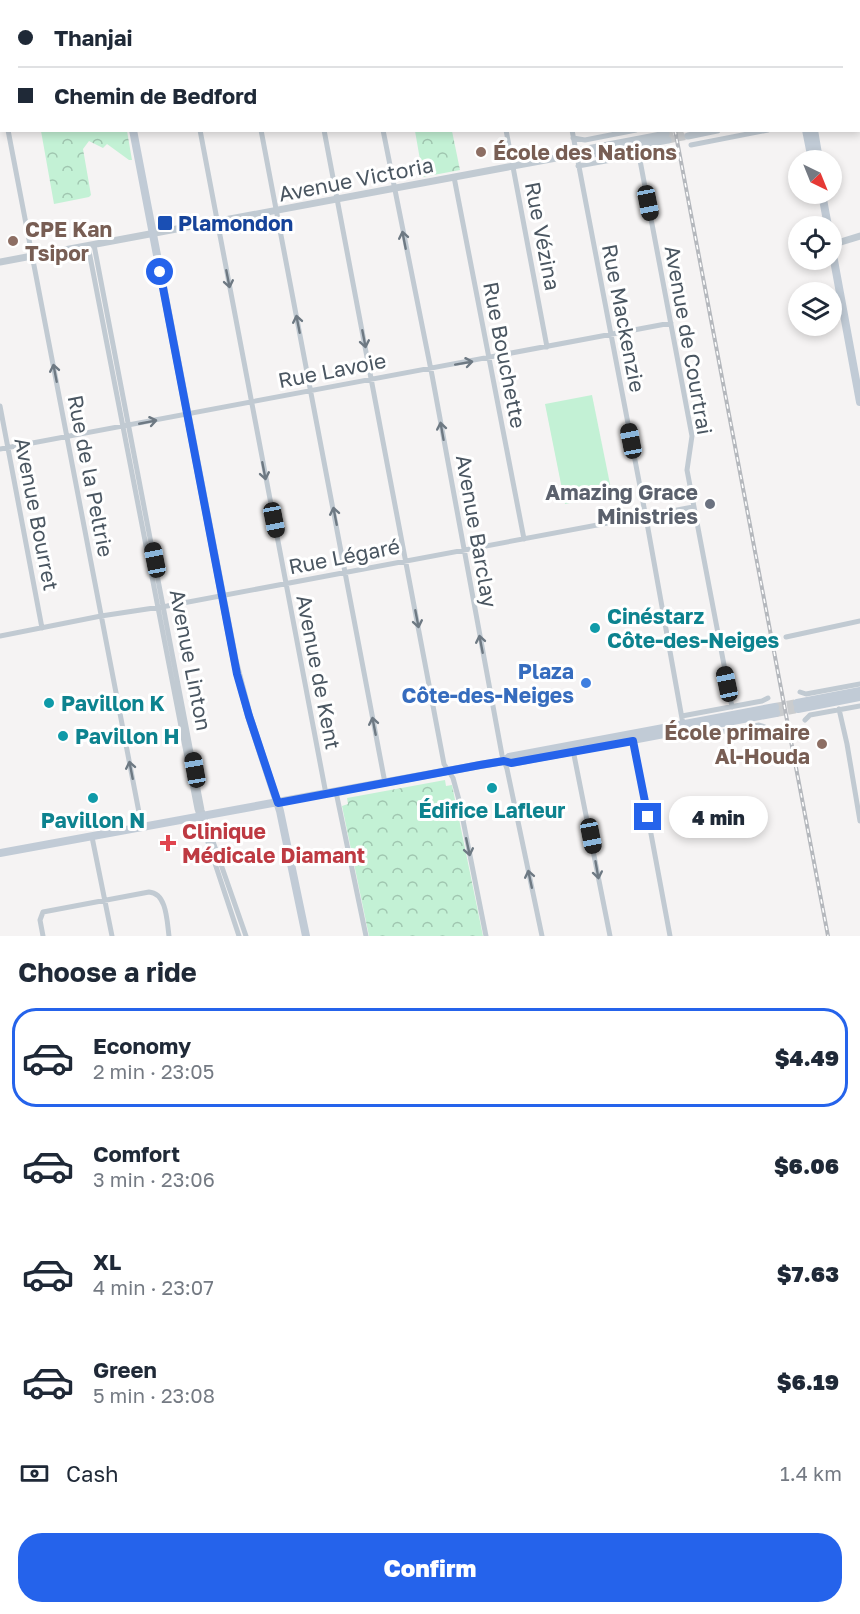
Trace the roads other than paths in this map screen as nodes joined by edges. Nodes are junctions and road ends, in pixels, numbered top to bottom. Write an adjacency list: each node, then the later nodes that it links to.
1 (8, 132): 34 (street, Rue de la Peltrie)
2 (133, 132): 30 (main road)
3 (200, 132): 29 (street, Avenue de Kent)
4 (261, 132): 28 (street)
5 (324, 132): 27 (street)
6 (383, 132): 26 (street, Avenue Barclay)
7 (506, 132): 23 (street, Rue Vézina)
8 (572, 132): 16 (street, Rue Mackenzie)
9 (629, 132): 16 (street)
10 (707, 132): 14 (street)
11 (758, 132): 17 (street)
12 (806, 132): 19 (main road)
13 (814, 132): 20 (main road)
14 (688, 136)
15 (667, 137): 21 (street, Avenue Victoria)
16 (573, 138): 21 (street, Rue Mackenzie)
17 (691, 145)
18 (667, 150): 22 (street)
19 (810, 150)
20 (817, 150)
21 (576, 154): 23 (street, Avenue Victoria); 24 (street, Rue Mackenzie)
22 (639, 155): 24 (street); 37 (street, Avenue de Courtrai)
23 (513, 166): 25 (street, Avenue Victoria); 39 (street, Rue Vézina)
24 (578, 166): 38 (street, Rue Mackenzie)
25 (454, 177): 26 (street, Avenue Victoria); 40 (street, Rue Bouchette)
26 (394, 189): 27 (street, Avenue Victoria); 41 (street, Avenue Barclay, one-way to 26)
27 (337, 199): 28 (street, Avenue Victoria); 43 (street, one-way to 43)
28 (277, 211): 29 (street, Avenue Victoria); 44 (street, one-way to 28)
29 (217, 222): 30 (street, Avenue Victoria); 45 (street, Avenue de Kent, one-way to 45)
30 (152, 234): 33 (street, Avenue Victoria); 48 (main road)
31 (860, 237): 32 (street)
32 (842, 241)
33 (91, 245): 34 (street, Avenue Victoria); 49 (street, Avenue Linton)
34 (32, 256): 35 (street, Avenue Victoria); 50 (street, Rue de la Peltrie, one-way to 34)
35 (0, 262)
36 (836, 270): 42 (main road)
37 (671, 323): 38 (street, Rue Lavoie); 53 (street, Avenue de Courtrai)
38 (612, 335): 39 (street, Rue Lavoie); 54 (street, Rue Mackenzie)
39 (547, 347): 40 (street, Rue Lavoie)
40 (489, 358): 41 (street, Rue Lavoie, one-way to 40); 55 (street, Rue Bouchette)
41 (429, 369): 43 (street, Rue Lavoie); 56 (street, Avenue Barclay, one-way to 41)
42 (857, 369): 46 (main road)
43 (372, 380): 44 (street, Rue Lavoie); 57 (street)
44 (311, 391): 45 (street, Rue Lavoie); 58 (street, one-way to 44)
45 (251, 402): 48 (street, Rue Lavoie); 59 (street, Avenue de Kent, one-way to 59)
46 (860, 402)
47 (0, 406): 51 (street, Avenue Bourret)
48 (187, 414): 49 (street, Rue Lavoie, one-way to 48); 60 (main road)
49 (126, 426): 50 (street, Rue Lavoie); 61 (street, Avenue Linton)
50 (67, 437): 51 (street, Rue Lavoie); 62 (street, Rue de la Peltrie)
51 (8, 448): 52 (street, Rue Lavoie); 64 (street, Avenue Bourret)
52 (0, 449)
53 (693, 507): 54 (street, Rue Légaré); 73 (street, Avenue de Courtrai)
54 (645, 516): 55 (street, Rue Légaré); 77 (street, Rue Mackenzie)
55 (524, 539): 56 (street, Rue Légaré)
56 (463, 551): 57 (street, Rue Légaré); 81 (street, Avenue Barclay, one-way to 56)
57 (406, 561): 58 (street, Rue Légaré); 82 (street, one-way to 82)
58 (345, 573): 59 (street, Rue Légaré); 83 (street, one-way to 58)
59 (286, 584): 60 (street, Rue Légaré); 85 (street, Avenue de Kent)
60 (222, 596): 61 (street, Rue Légaré); 86 (main road)
61 (161, 607): 62 (street, Rue Légaré); 87 (street, Avenue Linton)
62 (101, 616): 64 (street, Rue Légaré); 89 (street, Rue de la Peltrie, one-way to 62)
63 (860, 621): 66 (street)
64 (42, 628): 65 (street, Rue Légaré)
65 (0, 636)
66 (786, 637)
67 (860, 684): 69 (street)
68 (860, 691): 70 (main road)
69 (800, 692)
70 (860, 697)
71 (768, 698): 73 (street)
72 (860, 706): 75 (street)
73 (732, 707): 77 (street)
74 (776, 710): 77 (main road)
75 (839, 710): 76 (street); 88 (street)
76 (805, 720)
77 (683, 724): 78 (street); 79 (main road)
78 (765, 727)
79 (633, 737): 80 (main road); 103 (street)
80 (573, 748): 81 (main road); 102 (street, one-way to 102)
81 (504, 761): 82 (main road); 101 (street, Avenue Barclay, one-way to 81)
82 (449, 771): 83 (main road); 100 (street, one-way to 100)
83 (386, 783): 84 (main road)
84 (336, 792): 85 (main road); 99 (street)
85 (326, 794): 86 (main road)
86 (278, 803): 87 (main road); 98 (main road)
87 (202, 817): 89 (main road); 96 (street, Avenue Linton); 97 (street, Avenue Linton)
88 (860, 820)
89 (142, 828): 90 (main road)
90 (92, 837): 91 (main road); 92 (street)
91 (0, 853)
92 (105, 901): 93 (street); 94 (street); 95 (street)
93 (43, 936)
94 (112, 936)
95 (169, 936)
96 (238, 936)
97 (246, 936)
98 (306, 936)
99 (366, 936)
100 (486, 936)
101 (542, 936)
102 (610, 936)
103 (670, 936)

